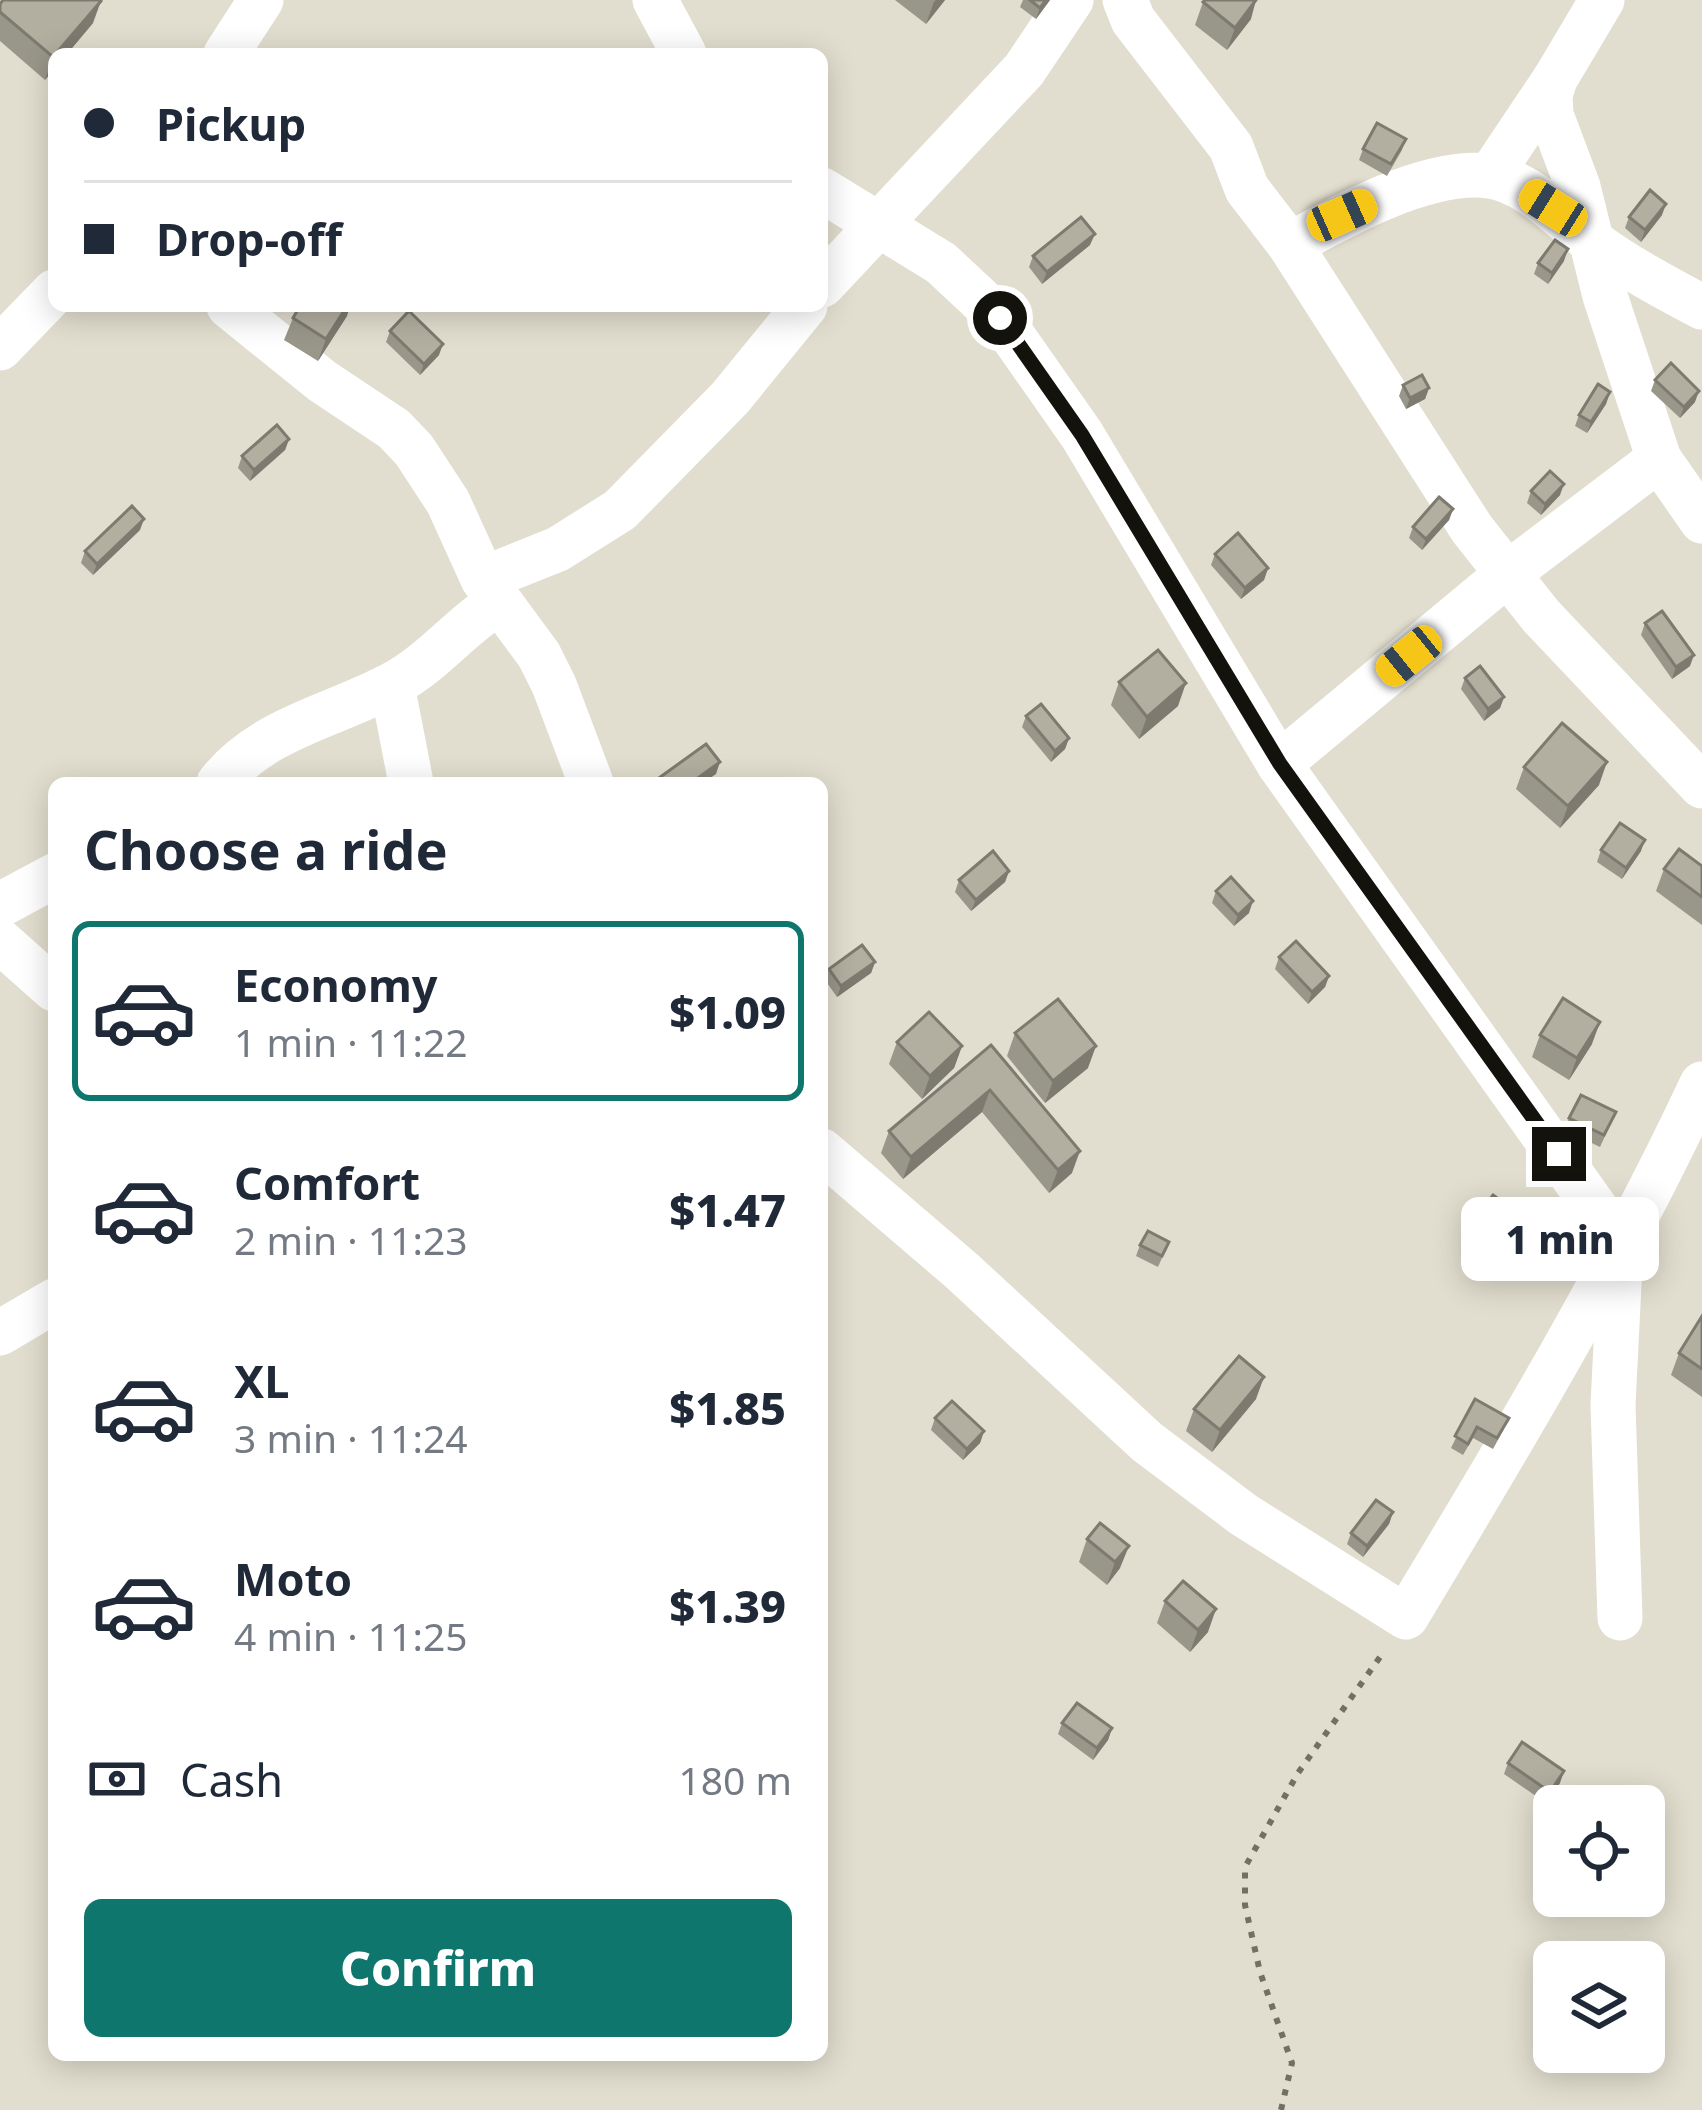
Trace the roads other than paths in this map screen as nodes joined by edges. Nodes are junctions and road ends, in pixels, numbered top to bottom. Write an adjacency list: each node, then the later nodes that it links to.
1 (261, 0): 6 (street)
2 (656, 0): 7 (street)
3 (1071, 0): 11 (street)
4 (1125, 0): 13 (street)
5 (1602, 0): 8 (street)
6 (230, 48)
7 (681, 48)
8 (1555, 79): 9 (street); 12 (street)
9 (1490, 176): 12 (street); 13 (street)
10 (828, 194): 11 (street)
11 (878, 228): 14 (street); 25 (street)
12 (1590, 240): 16 (street); 20 (street)
13 (1290, 245): 22 (street)
14 (828, 279)
15 (48, 298): 19 (street)
16 (1702, 308)
17 (236, 312): 23 (street)
18 (800, 312): 23 (street)
19 (0, 348)
20 (1659, 459): 21 (street); 22 (street)
21 (1702, 520)
22 (1506, 575): 25 (street); 29 (street)
23 (490, 591): 24 (street); 28 (street)
24 (392, 686): 26 (street); 27 (street)
25 (1280, 764): 36 (street)
26 (225, 777)
27 (410, 777)
28 (589, 777)
29 (1702, 786)
30 (48, 879): 31 (street)
31 (0, 905)
32 (0, 941): 33 (street)
33 (48, 985)
34 (1702, 1084): 36 (street)
35 (828, 1155): 36 (street)
36 (1621, 1244): 39 (street)
37 (48, 1305): 38 (street)
38 (0, 1334)
39 (1620, 1618)

